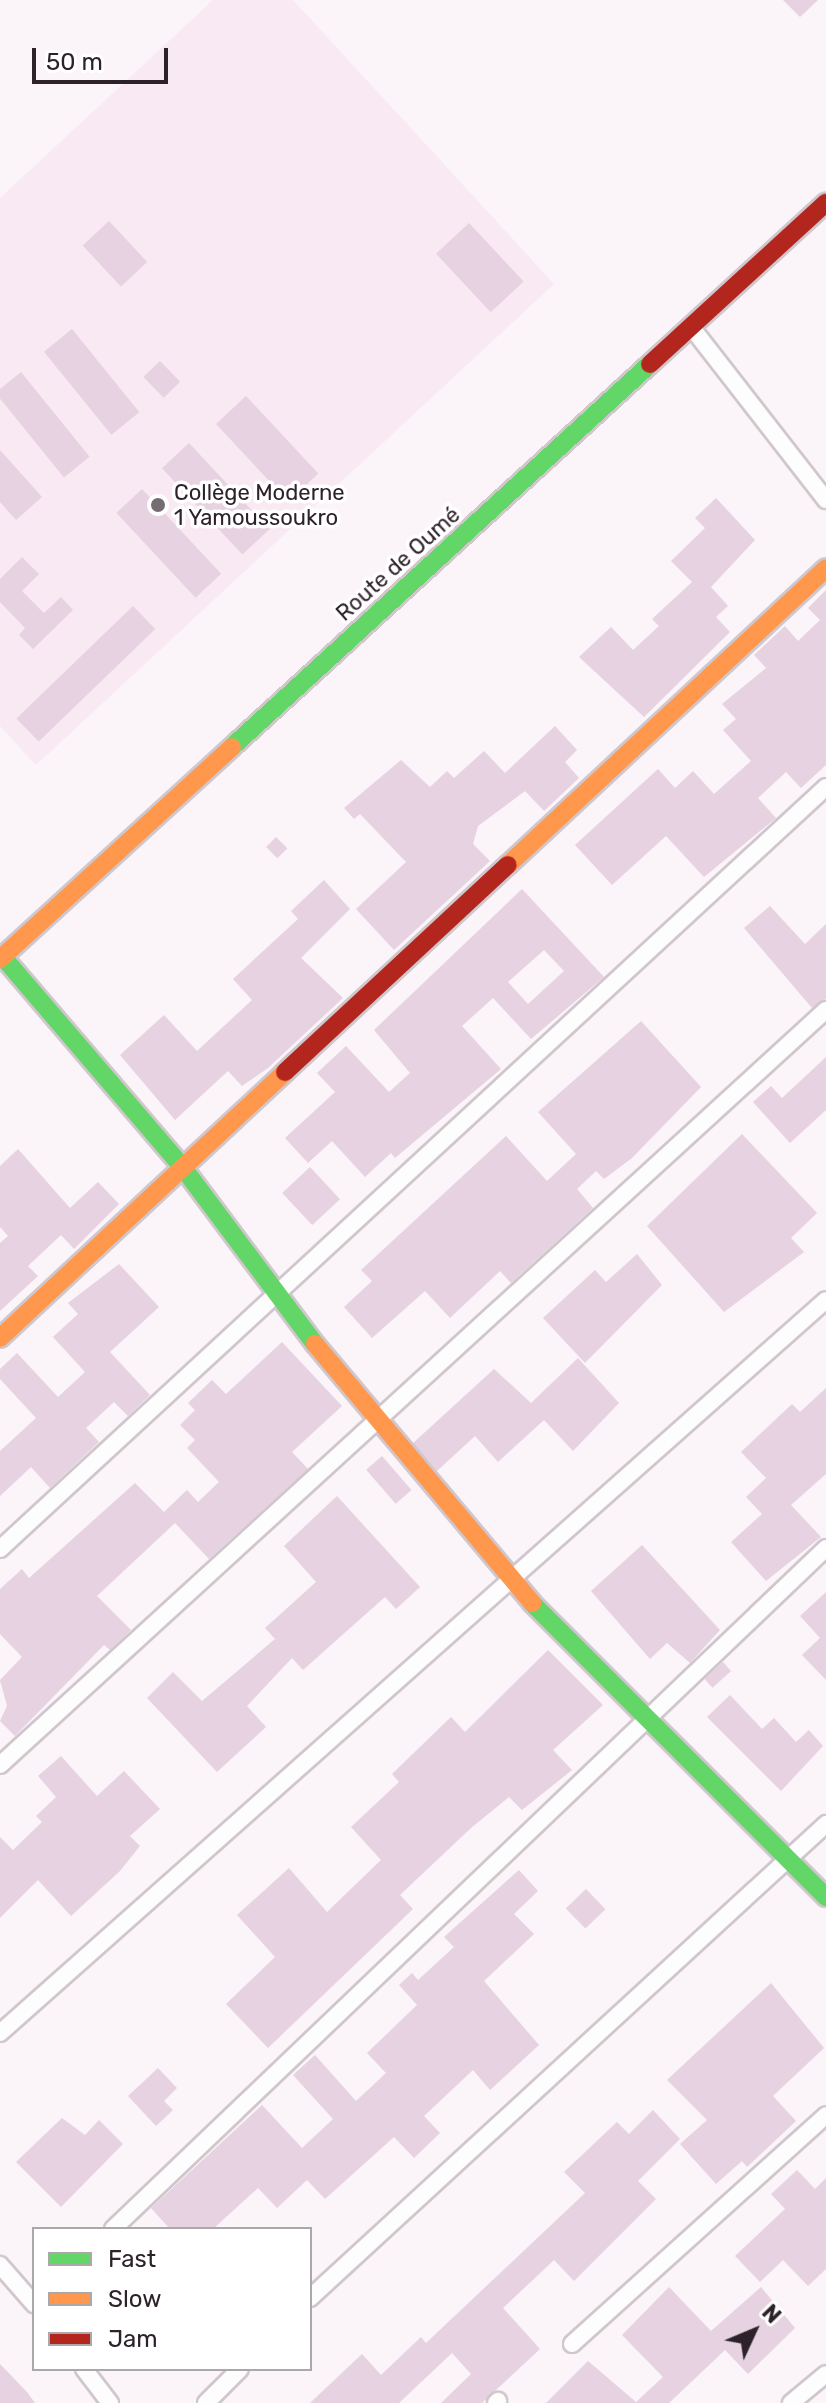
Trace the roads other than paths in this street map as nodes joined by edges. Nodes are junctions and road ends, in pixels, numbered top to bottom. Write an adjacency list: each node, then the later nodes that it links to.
1 (826, 203): 2 (street, Route de Oumé)
2 (692, 328): 3 (street); 6 (street, Route de Oumé)
3 (826, 500)
4 (826, 568): 8 (street)
5 (826, 787): 9 (street)
6 (1, 958): 8 (street)
7 (826, 1010): 12 (street)
8 (184, 1169): 9 (street); 11 (street)
9 (280, 1289): 12 (street); 14 (street)
10 (826, 1300): 15 (street)
11 (0, 1338)
12 (373, 1421): 15 (street); 17 (street)
13 (826, 1548): 16 (street)
14 (0, 1549)
15 (509, 1580): 16 (street); 21 (street)
16 (646, 1719): 19 (street); 23 (street)
17 (0, 1765)
18 (826, 1824): 19 (street)
19 (786, 1858): 20 (street); 25 (street)
20 (826, 1897)
21 (0, 2033)
22 (826, 2115): 27 (street)
23 (115, 2227)
24 (0, 2265): 26 (street)
25 (312, 2296)
26 (32, 2302)
27 (572, 2344)
28 (86, 2371): 31 (street)
29 (238, 2371): 32 (street)
30 (826, 2374): 33 (street)
31 (110, 2403)
32 (206, 2403)
33 (791, 2403)

